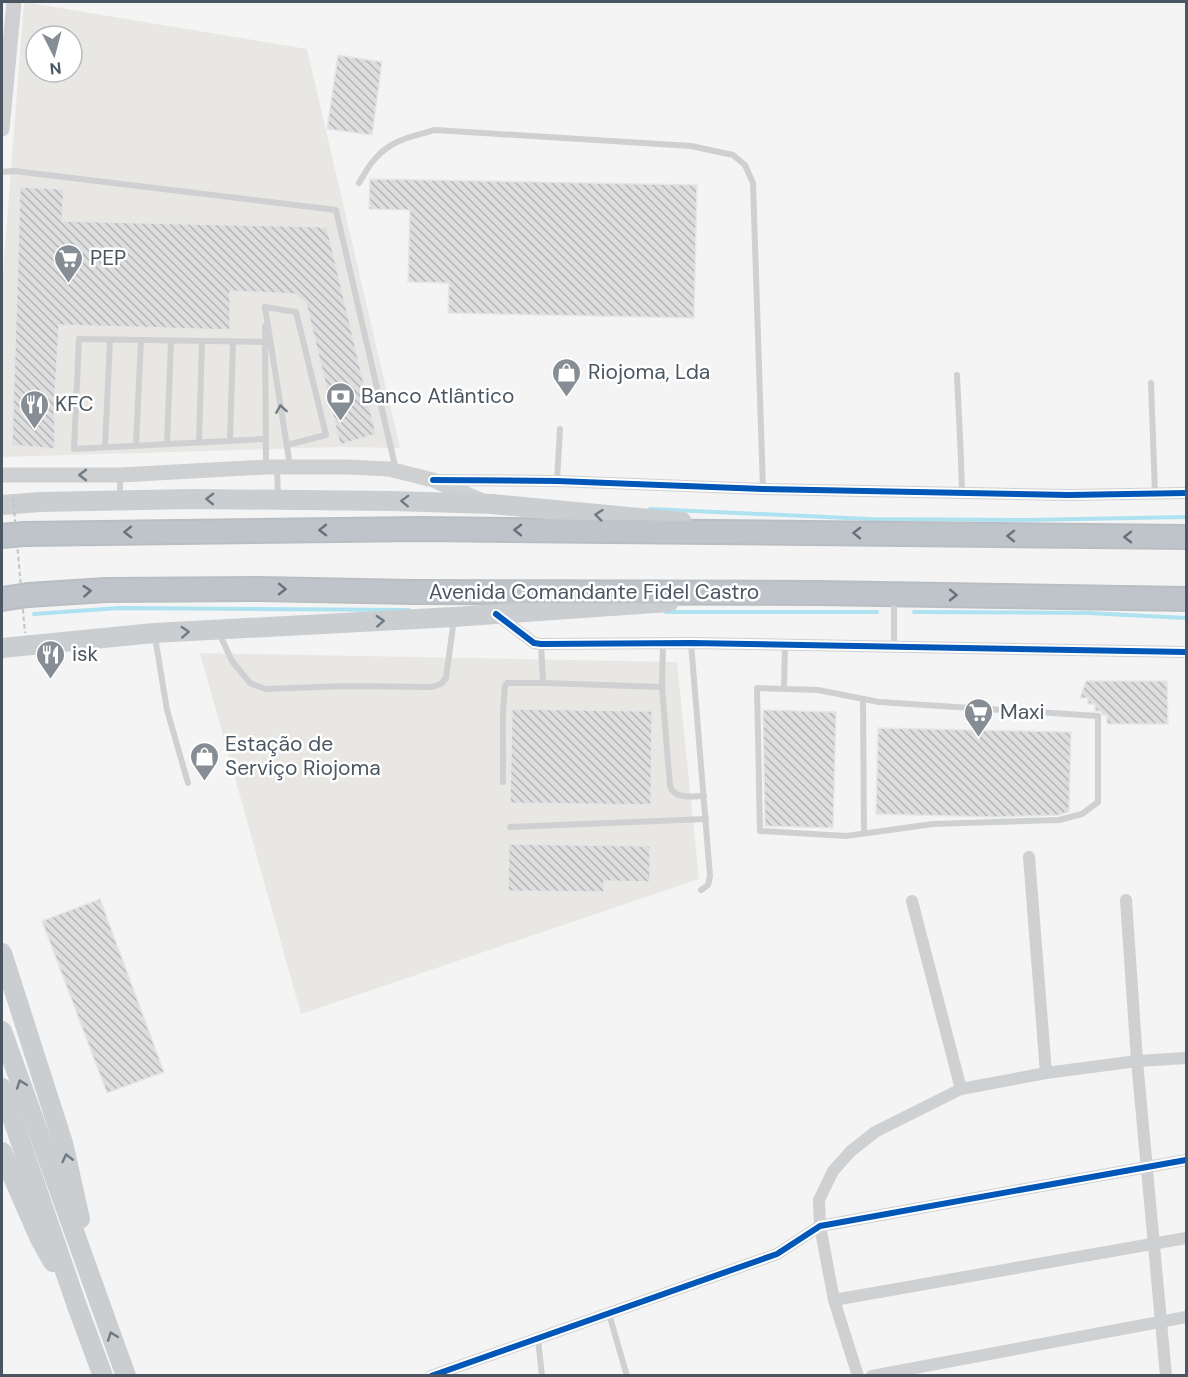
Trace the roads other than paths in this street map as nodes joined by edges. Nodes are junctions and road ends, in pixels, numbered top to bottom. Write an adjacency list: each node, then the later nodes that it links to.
1 (14, 2): 2 (street)
2 (2, 129)
3 (2, 172): 22 (lane)
4 (359, 183): 27 (lane)
5 (110, 340): 6 (lane); 20 (lane); 20 (lane)
6 (141, 340): 7 (lane); 18 (lane)
7 (171, 341): 8 (lane); 17 (lane)
8 (202, 341): 9 (lane); 16 (lane)
9 (233, 342): 10 (lane); 15 (lane)
10 (268, 342): 14 (lane); 19 (lane, one-way to 10); 19 (lane)
11 (957, 375): 28 (lane)
12 (1150, 383): 29 (lane)
13 (560, 429): 26 (lane)
14 (265, 439): 15 (lane); 21 (lane)
15 (230, 440): 16 (lane)
16 (199, 442): 17 (lane)
17 (166, 444): 18 (lane)
18 (136, 445): 20 (lane)
19 (287, 445): 21 (lane)
20 (105, 447)
21 (278, 467): 22 (street); 24 (street); 31 (lane)
22 (396, 471): 25 (street)
23 (2, 475): 24 (street, one-way to 23)
24 (120, 475): 33 (lane)
25 (433, 480): 26 (street); 34 (street)
26 (557, 481): 27 (street)
27 (764, 489): 28 (street)
28 (962, 492): 29 (street)
29 (1155, 493): 30 (street)
30 (1186, 493)
31 (278, 500): 33 (main road, one-way to 33); 34 (main road, one-way to 31)
32 (7, 501): 33 (main road)
33 (120, 501)
34 (492, 504): 35 (main road, one-way to 34)
35 (817, 532): 36 (highway, one-way to 36); 37 (highway, one-way to 35)
36 (2, 536)
37 (1186, 537)
38 (819, 593): 39 (highway, Avenida Comandante Fidel Castro); 40 (highway, Avenida Comandante Fidel Castro, one-way to 38); 42 (main road)
39 (894, 595): 41 (highway, Avenida Comandante Fidel Castro, one-way to 41); 52 (lane)
40 (2, 599)
41 (1186, 599)
42 (496, 614): 43 (main road); 47 (street)
43 (454, 617): 44 (main road, one-way to 43); 44 (lane)
44 (218, 630): 45 (main road, one-way to 44)
45 (154, 633): 46 (main road); 60 (lane)
46 (64, 641): 51 (main road); 54 (main road)
47 (541, 644): 48 (street); 55 (lane)
48 (663, 644): 49 (street); 56 (lane)
49 (691, 644): 50 (street); 61 (lane)
50 (785, 645): 52 (street); 57 (lane)
51 (2, 648)
52 (894, 648): 53 (street)
53 (1186, 652)
54 (2, 653)
55 (543, 682): 56 (lane); 59 (lane)
56 (662, 687): 61 (lane)
57 (784, 689): 58 (lane); 64 (lane)
58 (863, 699): 64 (lane); 64 (lane)
59 (503, 782)
60 (188, 783)
61 (704, 796): 62 (lane)
62 (706, 819): 63 (lane); 66 (lane)
63 (510, 826)
64 (864, 833)
65 (1029, 857): 73 (street)
66 (701, 891)
67 (912, 900): 75 (street)
68 (1126, 900): 72 (street)
69 (2, 953): 82 (main road, one-way to 69)
70 (2, 1031): 82 (main road, one-way to 70)
71 (1186, 1058): 72 (street)
72 (1137, 1061): 73 (street); 78 (street)
73 (1046, 1073): 75 (street)
74 (2, 1088): 84 (main road)
75 (961, 1089): 79 (street)
76 (2, 1152): 84 (main road)
77 (1186, 1160): 78 (street)
78 (1147, 1167): 79 (street); 81 (street)
79 (820, 1226): 83 (street); 85 (street)
80 (1186, 1238): 81 (street)
81 (1154, 1244): 83 (street); 87 (street)
82 (98, 1297): 90 (main road, one-way to 82)
83 (834, 1300): 94 (street)
84 (77, 1306): 89 (main road)
85 (609, 1314): 88 (street); 93 (lane)
86 (1186, 1317): 87 (street)
87 (1161, 1322): 95 (street); 96 (street)
88 (538, 1339): 91 (street); 92 (lane)
89 (103, 1376)
90 (126, 1376)
91 (431, 1376)
92 (542, 1376)
93 (627, 1376)
94 (858, 1376)
95 (872, 1376)
96 (1166, 1376)

